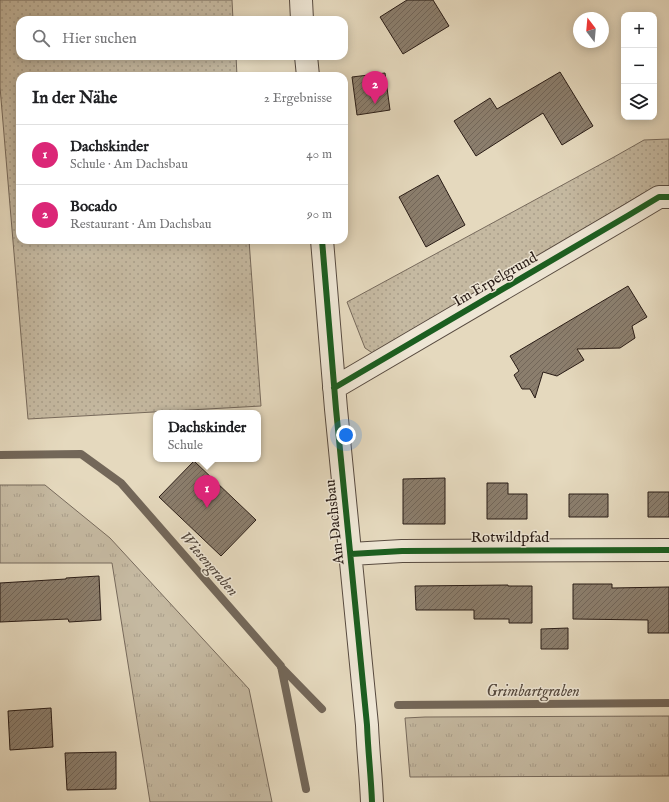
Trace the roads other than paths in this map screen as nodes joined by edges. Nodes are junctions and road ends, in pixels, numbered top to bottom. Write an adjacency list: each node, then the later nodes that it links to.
1 (301, 0): 2 (street)
2 (302, 16)
3 (306, 60): 4 (street)
4 (308, 72)
5 (669, 196): 7 (street, Im Erpelgrund)
6 (322, 244): 7 (street, Am Dachsbau)
7 (334, 388): 9 (street, Am Dachsbau)
8 (669, 550): 9 (street, Rotwildpfad)
9 (350, 554): 10 (street, Am Dachsbau)
10 (372, 802)

